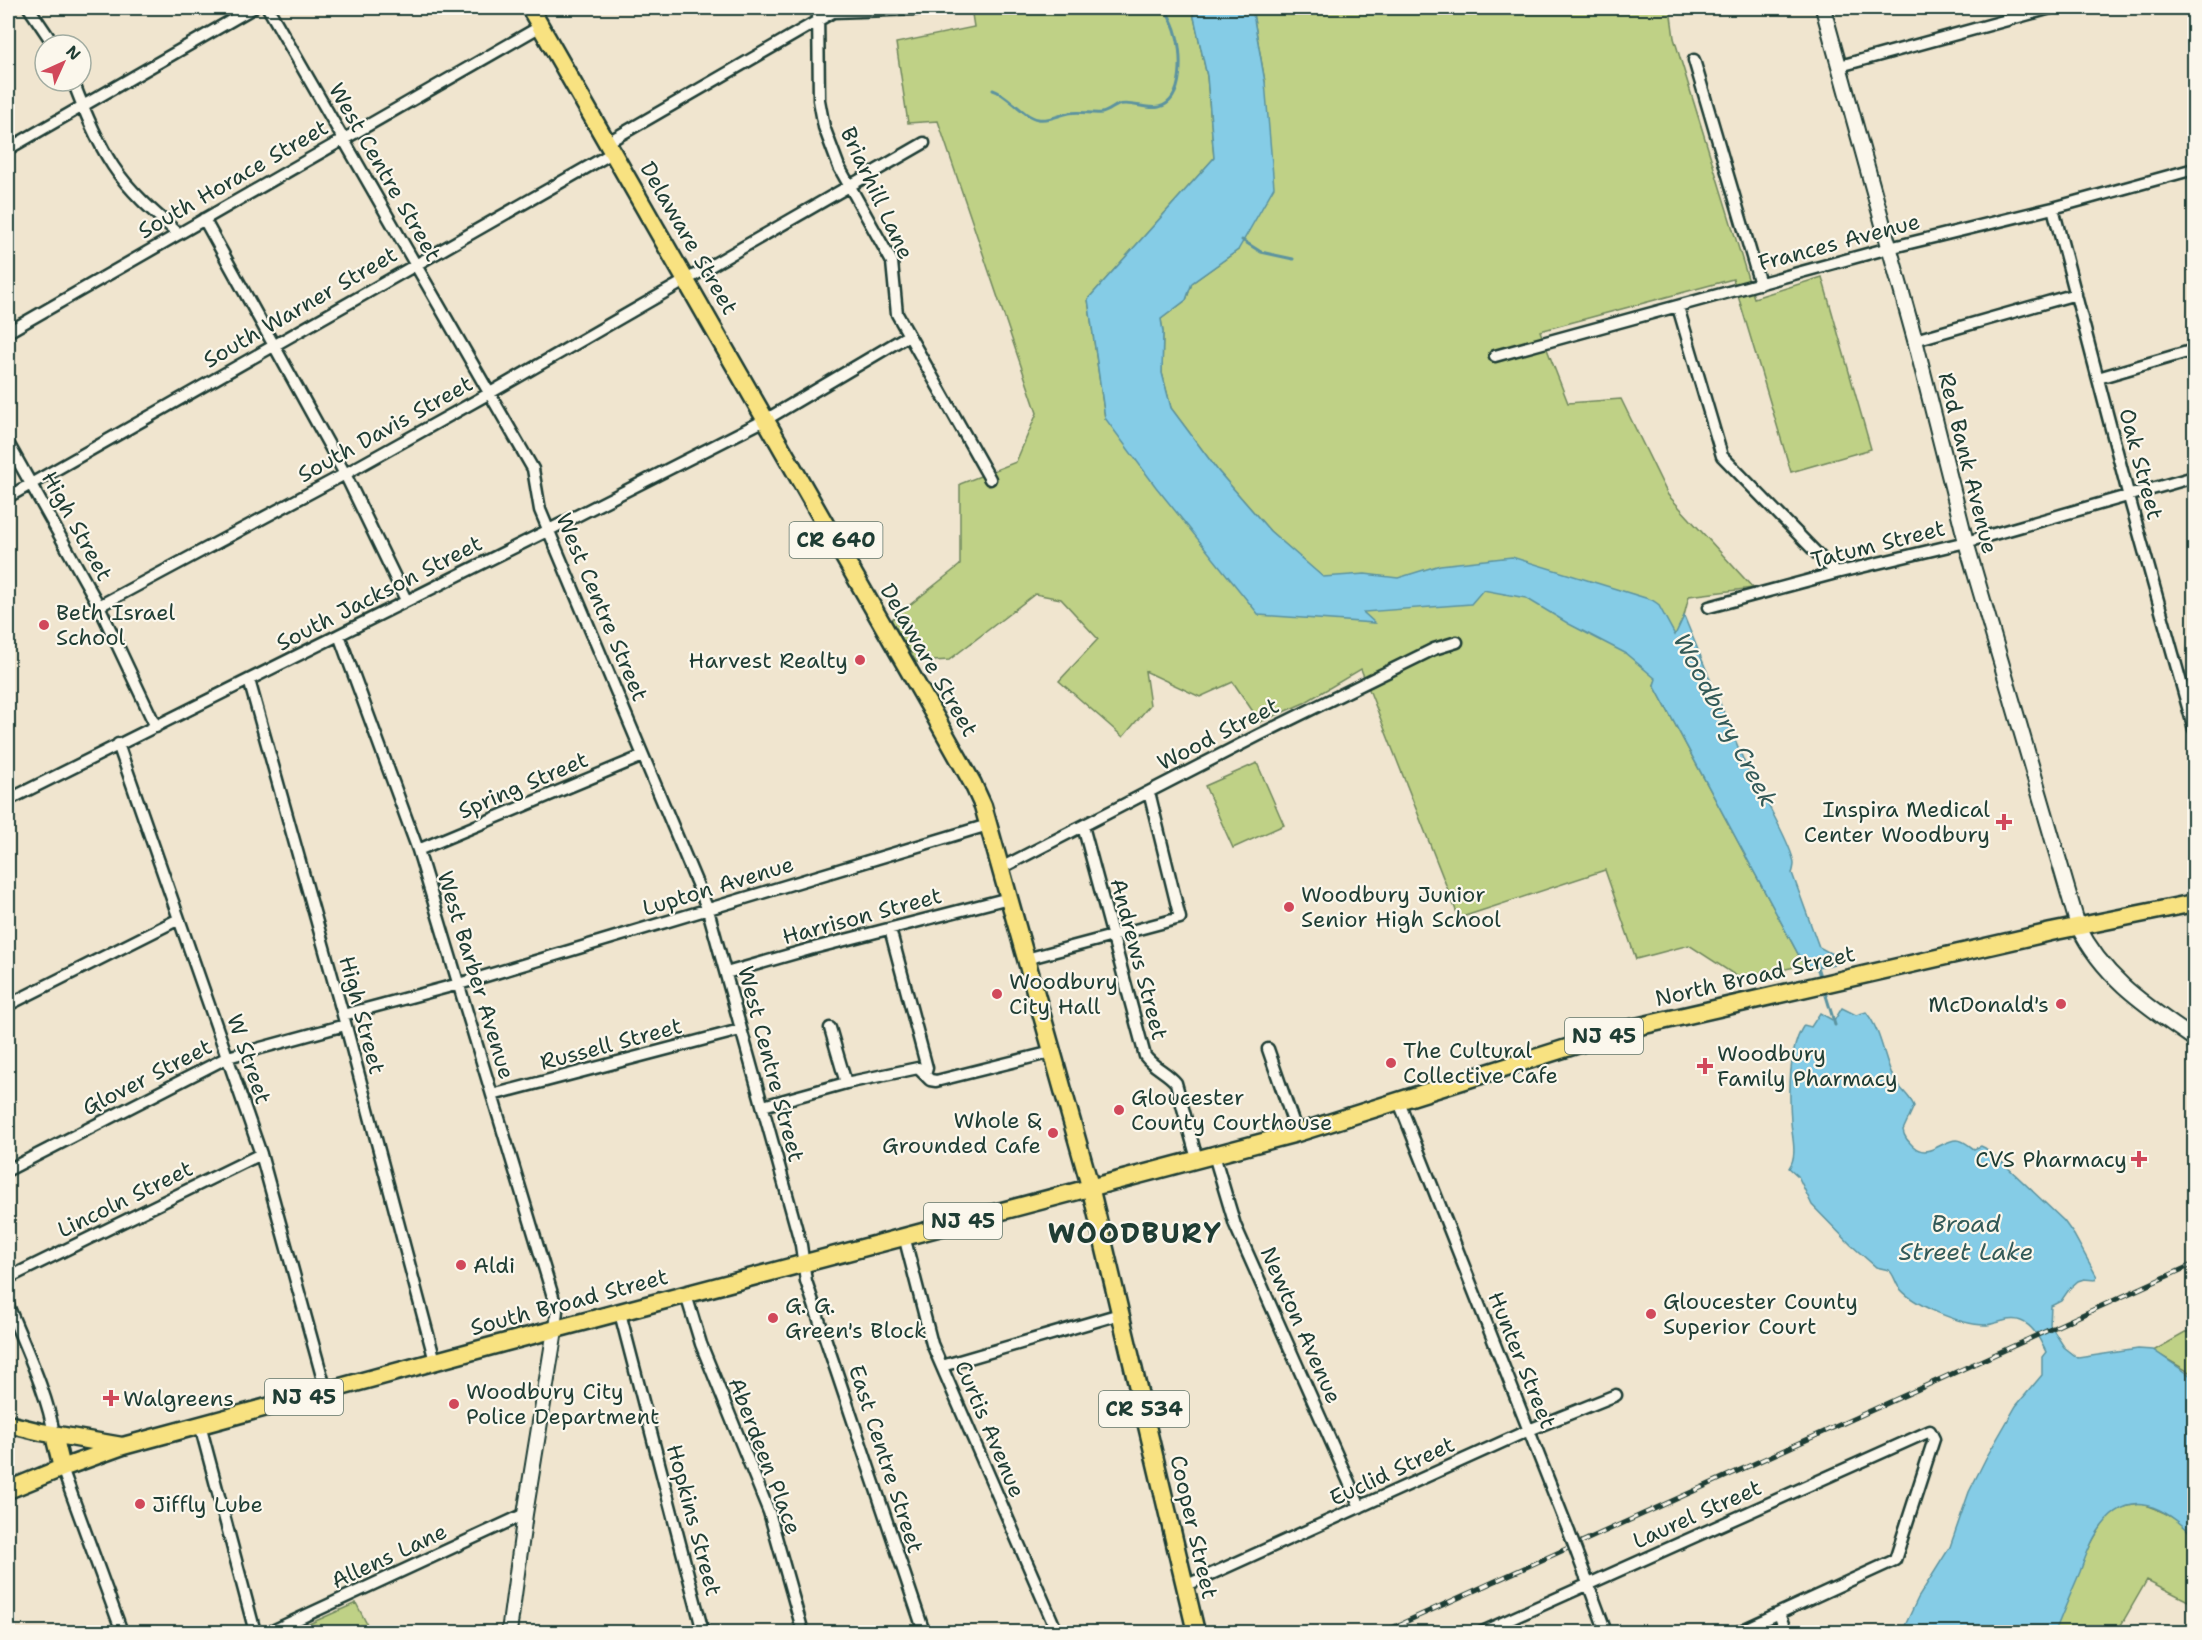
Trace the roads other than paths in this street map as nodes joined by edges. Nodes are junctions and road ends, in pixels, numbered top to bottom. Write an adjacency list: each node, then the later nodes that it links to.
1 (29, 8): 11 (street)
2 (253, 8): 15 (street)
3 (268, 8): 16 (street, West Centre Street)
4 (530, 8): 10 (main road, Delaware Street / CR 640)
5 (818, 8): 9 (street, Briarhill Lane)
6 (1823, 8): 13 (street, Red Bank Avenue)
7 (2051, 8): 13 (street)
8 (916, 9): 9 (street, South Warner Street)
9 (819, 21): 18 (street, South Warner Street); 21 (street, Briarhill Lane)
10 (541, 26): 16 (street, South Horace Street); 18 (main road, Delaware Street / CR 640)
11 (46, 33)
12 (1694, 60): 28 (street)
13 (1839, 66): 25 (street, Red Bank Avenue)
14 (77, 93): 15 (street)
15 (82, 106): 19 (street); 24 (street)
16 (342, 138): 23 (street, South Horace Street); 26 (street, West Centre Street)
17 (924, 143): 21 (street, South Davis Street)
18 (611, 147): 26 (street, South Warner Street); 27 (main road, Delaware Street / CR 640)
19 (8, 149)
20 (2194, 169): 22 (street, Frances Avenue)
21 (850, 186): 27 (street, South Davis Street); 32 (street, Briarhill Lane)
22 (2053, 208): 25 (street, Frances Avenue); 29 (street, Oak Street)
23 (204, 219): 24 (street, South Horace Street); 34 (street)
24 (179, 234): 31 (street, South Horace Street)
25 (1889, 248): 28 (street, Frances Avenue); 33 (street, Red Bank Avenue)
26 (416, 264): 34 (street, South Warner Street); 38 (street, West Centre Street)
27 (687, 280): 38 (street, South Davis Street); 39 (main road, Delaware Street / CR 640)
28 (1760, 284): 30 (street, Frances Avenue)
29 (2076, 294): 33 (street); 37 (street, Oak Street)
30 (1677, 307): 36 (street, Frances Avenue); 49 (street)
31 (8, 332)
32 (909, 335): 39 (street, South Jackson Street); 43 (street, Briarhill Lane)
33 (1915, 340): 48 (street, Red Bank Avenue)
34 (274, 344): 41 (street); 44 (street, South Warner Street)
35 (2194, 351): 37 (street)
36 (1495, 356)
37 (2098, 378): 46 (street, Oak Street)
38 (490, 393): 41 (street, South Davis Street); 47 (street, West Centre Street)
39 (767, 419): 47 (street, South Jackson Street); 62 (main road, Delaware Street / CR 640)
40 (8, 442): 44 (street, High Street)
41 (345, 474): 50 (street); 51 (street, South Davis Street)
42 (2194, 477): 46 (street, Tatum Street)
43 (990, 479)
44 (31, 483): 45 (street, South Warner Street); 51 (street, High Street)
45 (8, 497)
46 (2129, 497): 48 (street, Tatum Street); 57 (street, Oak Street)
47 (549, 530): 50 (street, South Jackson Street); 59 (street, West Centre Street)
48 (1965, 542): 49 (street, Tatum Street); 70 (street, Red Bank Avenue)
49 (1836, 573): 52 (street, Tatum Street)
50 (406, 600): 53 (street, South Jackson Street)
51 (99, 606): 56 (street, High Street)
52 (1709, 608)
53 (339, 635): 55 (street, South Jackson Street); 64 (street, West Barber Avenue)
54 (1457, 642): 60 (street, Wood Street)
55 (249, 680): 56 (street, South Jackson Street); 77 (street, High Street)
56 (156, 727): 58 (street, South Jackson Street)
57 (2194, 729)
58 (118, 744): 61 (street, South Jackson Street); 69 (street, W Street)
59 (643, 756): 64 (street, Spring Street); 68 (street, West Centre Street)
60 (1149, 792): 63 (street, Wood Street); 72 (street)
61 (8, 800)
62 (988, 825): 65 (main road, Delaware Street / CR 640); 68 (street, Lupton Avenue)
63 (1083, 826): 65 (street, Wood Street); 72 (street, Andrews Street)
64 (418, 850): 75 (street, West Barber Avenue)
65 (1000, 868): 66 (main road, Delaware Street / CR 640)
66 (1010, 898): 71 (street, Harrison Street); 73 (main road, Delaware Street / CR 640)
67 (2194, 903): 70 (main road, North Broad Street / NJ 45)
68 (708, 910): 74 (street, West Centre Street); 75 (street, Lupton Avenue)
69 (179, 919): 76 (street); 83 (street, W Street)
70 (2078, 926): 80 (street, Red Bank Avenue); 87 (main road, North Broad Street / NJ 45)
71 (890, 929): 74 (street, Harrison Street); 84 (street)
72 (1112, 937): 73 (street); 91 (street, Andrews Street)
73 (1026, 959): 82 (main road, Delaware Street / CR 640)
74 (726, 973): 79 (street, West Centre Street)
75 (459, 984): 77 (street, Glover Street); 86 (street, West Barber Avenue)
76 (8, 1005)
77 (344, 1020): 83 (street, Glover Street); 102 (street, High Street)
78 (830, 1028): 85 (street)
79 (740, 1030): 86 (street, Russell Street); 88 (street, West Centre Street)
80 (2194, 1039)
81 (1268, 1049): 89 (street)
82 (1052, 1052): 84 (street); 93 (main road, Delaware Street / CR 640)
83 (228, 1057): 90 (street, W Street); 92 (street, Glover Street)
84 (925, 1075): 85 (street)
85 (846, 1083): 88 (street)
86 (492, 1095): 101 (street, West Barber Avenue)
87 (1399, 1102): 89 (main road, North Broad Street / NJ 45); 108 (street, Hunter Street)
88 (763, 1106): 95 (street, West Centre Street)
89 (1297, 1133): 91 (main road, North Broad Street / NJ 45)
90 (261, 1154): 96 (street, Lincoln Street); 104 (street, W Street)
91 (1206, 1157): 93 (main road, North Broad Street / NJ 45); 113 (street, Newton Avenue)
92 (8, 1170)
93 (1090, 1186): 94 (main road, South Broad Street / NJ 45); 100 (main road, Cooper Street / CR 534)
94 (904, 1236): 95 (main road, South Broad Street / NJ 45); 103 (street, Curtis Avenue)
95 (803, 1263): 97 (main road, South Broad Street / NJ 45); 124 (street, East Centre Street)
96 (8, 1278)
97 (686, 1295): 99 (main road, South Broad Street / NJ 45); 123 (street, Aberdeen Place)
98 (8, 1305): 109 (street)
99 (620, 1313): 101 (main road, South Broad Street / NJ 45); 122 (street, Hopkins Street)
100 (1120, 1314): 103 (street); 116 (main road, Cooper Street / CR 534)
101 (555, 1330): 102 (main road, South Broad Street / NJ 45); 114 (street)
102 (435, 1361): 104 (main road, South Broad Street / NJ 45)
103 (942, 1366): 125 (street, Curtis Avenue)
104 (326, 1391): 107 (main road, South Broad Street / NJ 45)
105 (1616, 1395): 108 (street, Euclid Street)
106 (8, 1424): 109 (main road)
107 (200, 1425): 110 (main road, South Broad Street / NJ 45); 120 (street)
108 (1529, 1430): 113 (street, Euclid Street); 115 (street, Hunter Street, bridge)
109 (54, 1435): 110 (main road); 111 (main road)
110 (123, 1446): 111 (main road, South Broad Street / NJ 45)
111 (62, 1468): 112 (main road, NJ 45); 119 (street)
112 (8, 1490)
113 (1360, 1507): 116 (street, Euclid Street)
114 (525, 1514): 118 (street); 121 (street, Allens Lane)
115 (1586, 1580): 117 (street, Laurel Street); 127 (street, Laurel Street); 128 (street, Hunter Street)
116 (1185, 1586): 126 (main road, Cooper Street / CR 534)
117 (1779, 1614): 129 (street); 130 (street)
118 (507, 1629)
119 (122, 1632)
120 (255, 1632)
121 (270, 1632)
122 (703, 1632)
123 (803, 1632)
124 (924, 1632)
125 (1057, 1632)
126 (1196, 1632)
127 (1482, 1632)
128 (1606, 1632)
129 (1738, 1632)
130 (1786, 1632)

